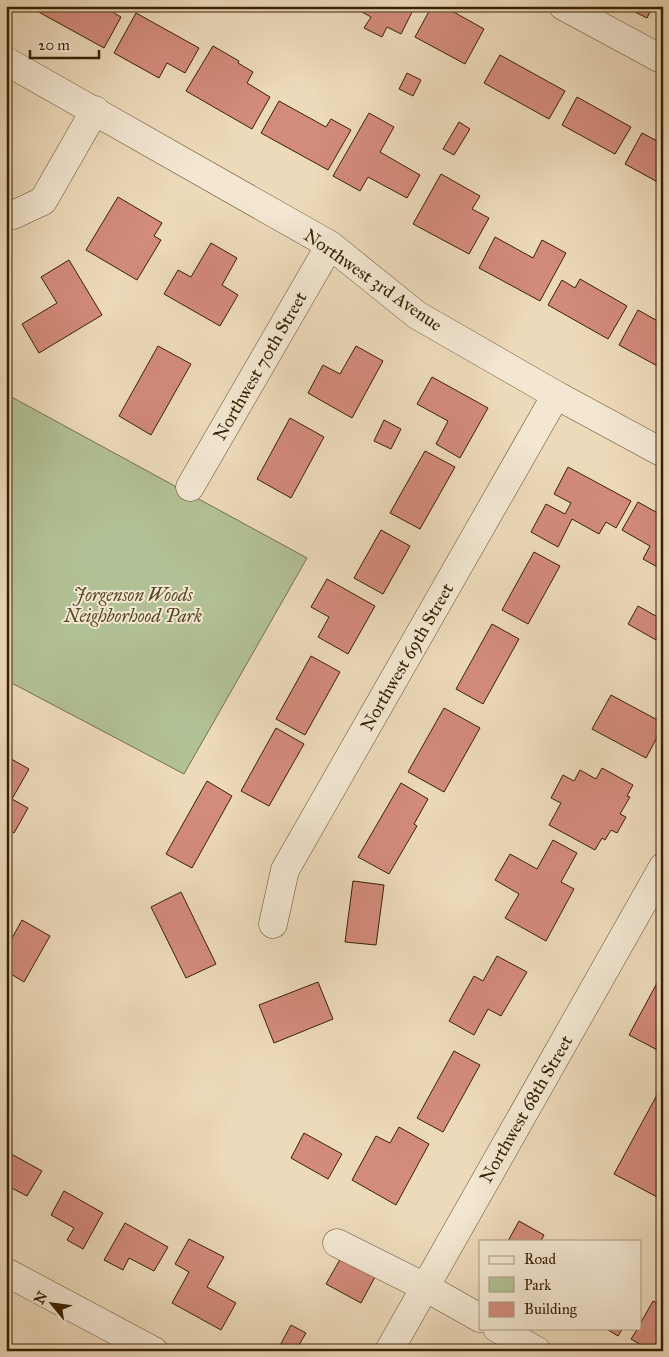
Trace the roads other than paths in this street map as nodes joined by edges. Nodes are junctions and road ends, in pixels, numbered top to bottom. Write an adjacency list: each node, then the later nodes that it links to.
1 (563, 6): 2 (street)
2 (663, 60)
3 (6, 61): 4 (street, Northwest 3rd Avenue)
4 (95, 110): 5 (street); 6 (street, Northwest 3rd Avenue)
5 (13, 215)
6 (330, 245): 7 (street, Northwest 3rd Avenue); 9 (street, Northwest 70th Street)
7 (556, 395): 8 (street, Northwest 3rd Avenue); 11 (street, Northwest 69th Street)
8 (663, 453)
9 (190, 487)
10 (663, 867): 14 (street, Northwest 68th Street)
11 (273, 924)
12 (337, 1243): 14 (street)
13 (6, 1272): 17 (street)
14 (425, 1287): 15 (street); 18 (street, Northwest 68th Street)
15 (479, 1317)
16 (500, 1330): 19 (street)
17 (154, 1351)
18 (388, 1351)
19 (537, 1351)

